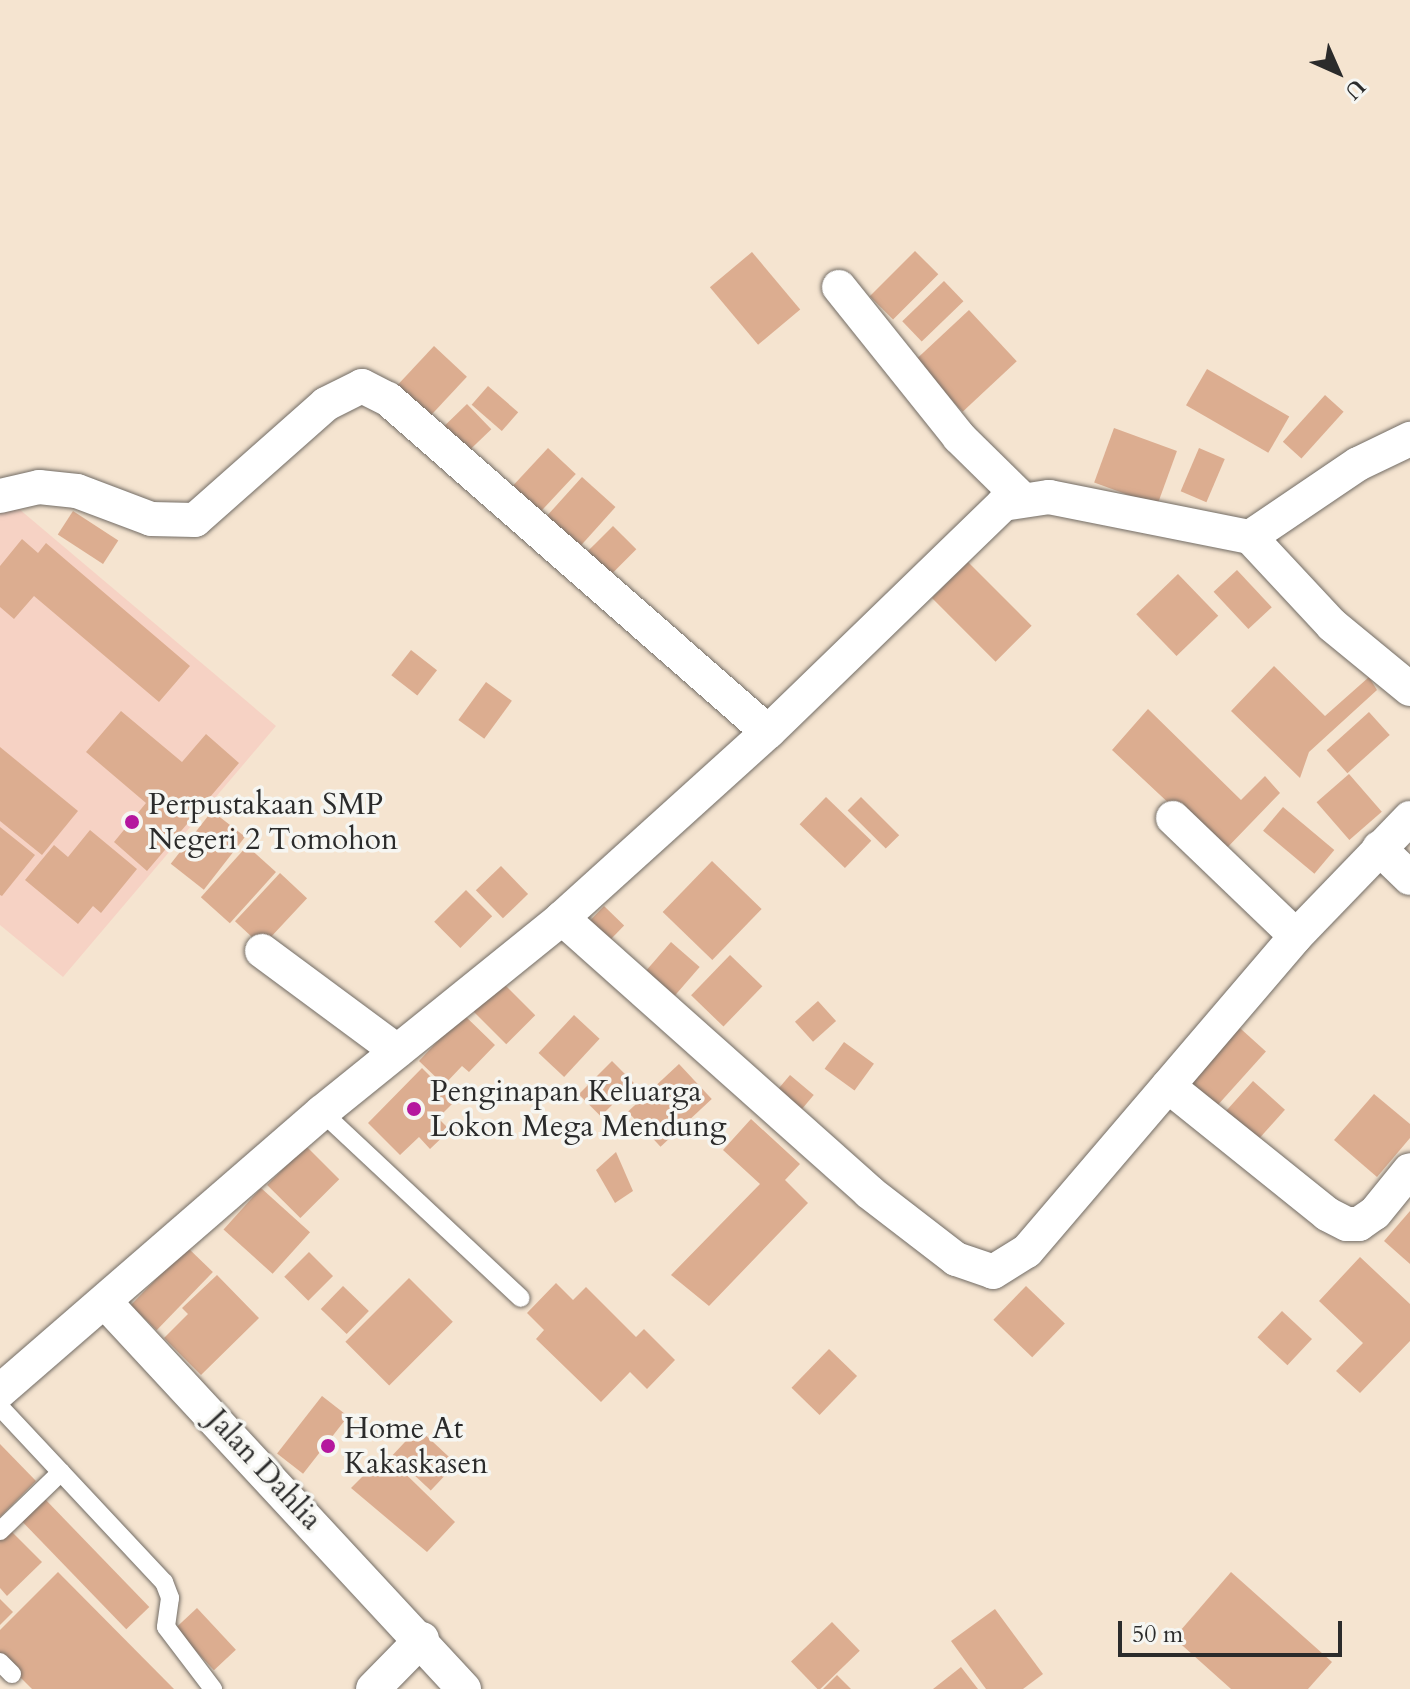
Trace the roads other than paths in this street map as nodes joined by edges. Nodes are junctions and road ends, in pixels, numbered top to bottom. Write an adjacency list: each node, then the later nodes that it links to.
1 (839, 287): 4 (street)
2 (1410, 439): 5 (street)
3 (0, 496): 7 (street)
4 (1022, 499): 5 (street); 7 (street)
5 (1250, 537): 6 (street)
6 (1410, 689)
7 (768, 732): 12 (street)
8 (1173, 818): 13 (street)
9 (1410, 818): 10 (street)
10 (1379, 848): 11 (street); 13 (street)
11 (1410, 878)
12 (562, 918): 15 (street); 16 (street)
13 (1296, 936): 16 (street)
14 (262, 951): 15 (street)
15 (397, 1051): 17 (street)
16 (1168, 1086): 18 (street)
17 (322, 1112): 19 (lane); 20 (street)
18 (1410, 1170)
19 (521, 1298)
20 (105, 1302): 21 (street); 25 (street, Jalan Dahlia)
21 (0, 1391)
22 (0, 1407): 23 (lane)
23 (61, 1472): 24 (lane); 26 (lane)
24 (0, 1531)
25 (422, 1639): 27 (street); 28 (street, Jalan Dahlia)
26 (213, 1689)
27 (373, 1689)
28 (464, 1689)

